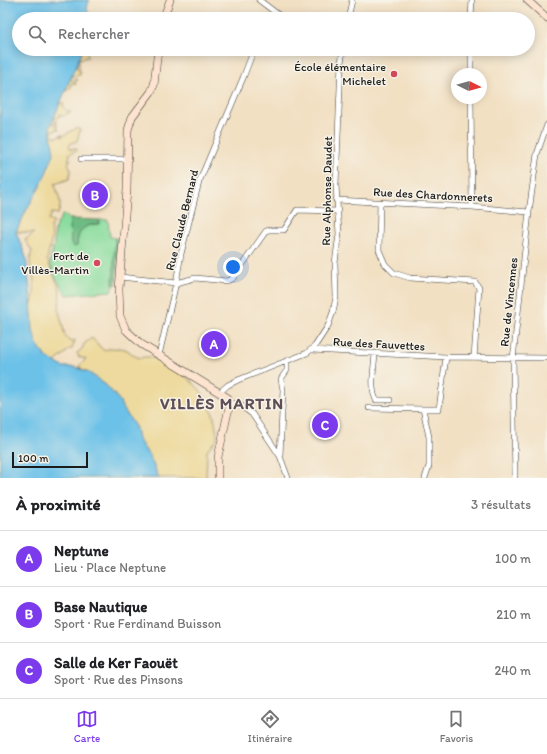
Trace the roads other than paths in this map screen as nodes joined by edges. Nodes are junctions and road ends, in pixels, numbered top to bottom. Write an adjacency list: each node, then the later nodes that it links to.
1 (170, 0): 6 (street)
2 (259, 0): 7 (street)
3 (352, 0): 8 (street)
4 (472, 0): 9 (street)
5 (527, 0): 10 (street)
6 (166, 12)
7 (271, 12)
8 (349, 12)
9 (471, 12)
10 (547, 18)
11 (157, 56): 19 (street)
12 (251, 56): 26 (street, Rue Claude Bernard)
13 (342, 56): 20 (street, Rue Alphonse Daudet)
14 (471, 56): 15 (street)
15 (471, 68)
16 (471, 104): 22 (street)
17 (546, 129): 24 (street, Rue de Vincennes)
18 (80, 159): 19 (street)
19 (128, 159): 25 (street)
20 (336, 200): 21 (street, Rue des Chardonnerets); 23 (street, Rue Alphonse Daudet)
21 (380, 202): 22 (street, Rue des Chardonnerets); 31 (street)
22 (472, 207): 24 (street, Rue des Chardonnerets)
23 (337, 211): 26 (street); 27 (street, Rue Alphonse Daudet)
24 (529, 212): 33 (street, Rue de Vincennes)
25 (120, 277): 26 (street); 29 (street)
26 (176, 283): 29 (street, Rue Claude Bernard)
27 (312, 350): 28 (street, Rue des Fauvettes); 34 (street, Rue des Fauvettes)
28 (375, 354): 30 (street, Rue des Fauvettes); 36 (street)
29 (159, 355): 35 (street)
30 (446, 357): 31 (street, Rue des Fauvettes); 39 (street)
31 (474, 358): 33 (street, Rue des Fauvettes)
32 (547, 358): 33 (street, Rue des Fauvettes)
33 (513, 359): 44 (street, Rue de Vincennes)
34 (287, 361): 35 (street, Rue des Fauvettes); 40 (street)
35 (220, 392): 37 (street)
36 (390, 400)
37 (230, 403): 40 (street); 41 (street)
38 (369, 408): 39 (street)
39 (424, 409): 43 (street)
40 (280, 456): 42 (street)
41 (218, 478)
42 (288, 478)
43 (425, 478)
44 (515, 478)

